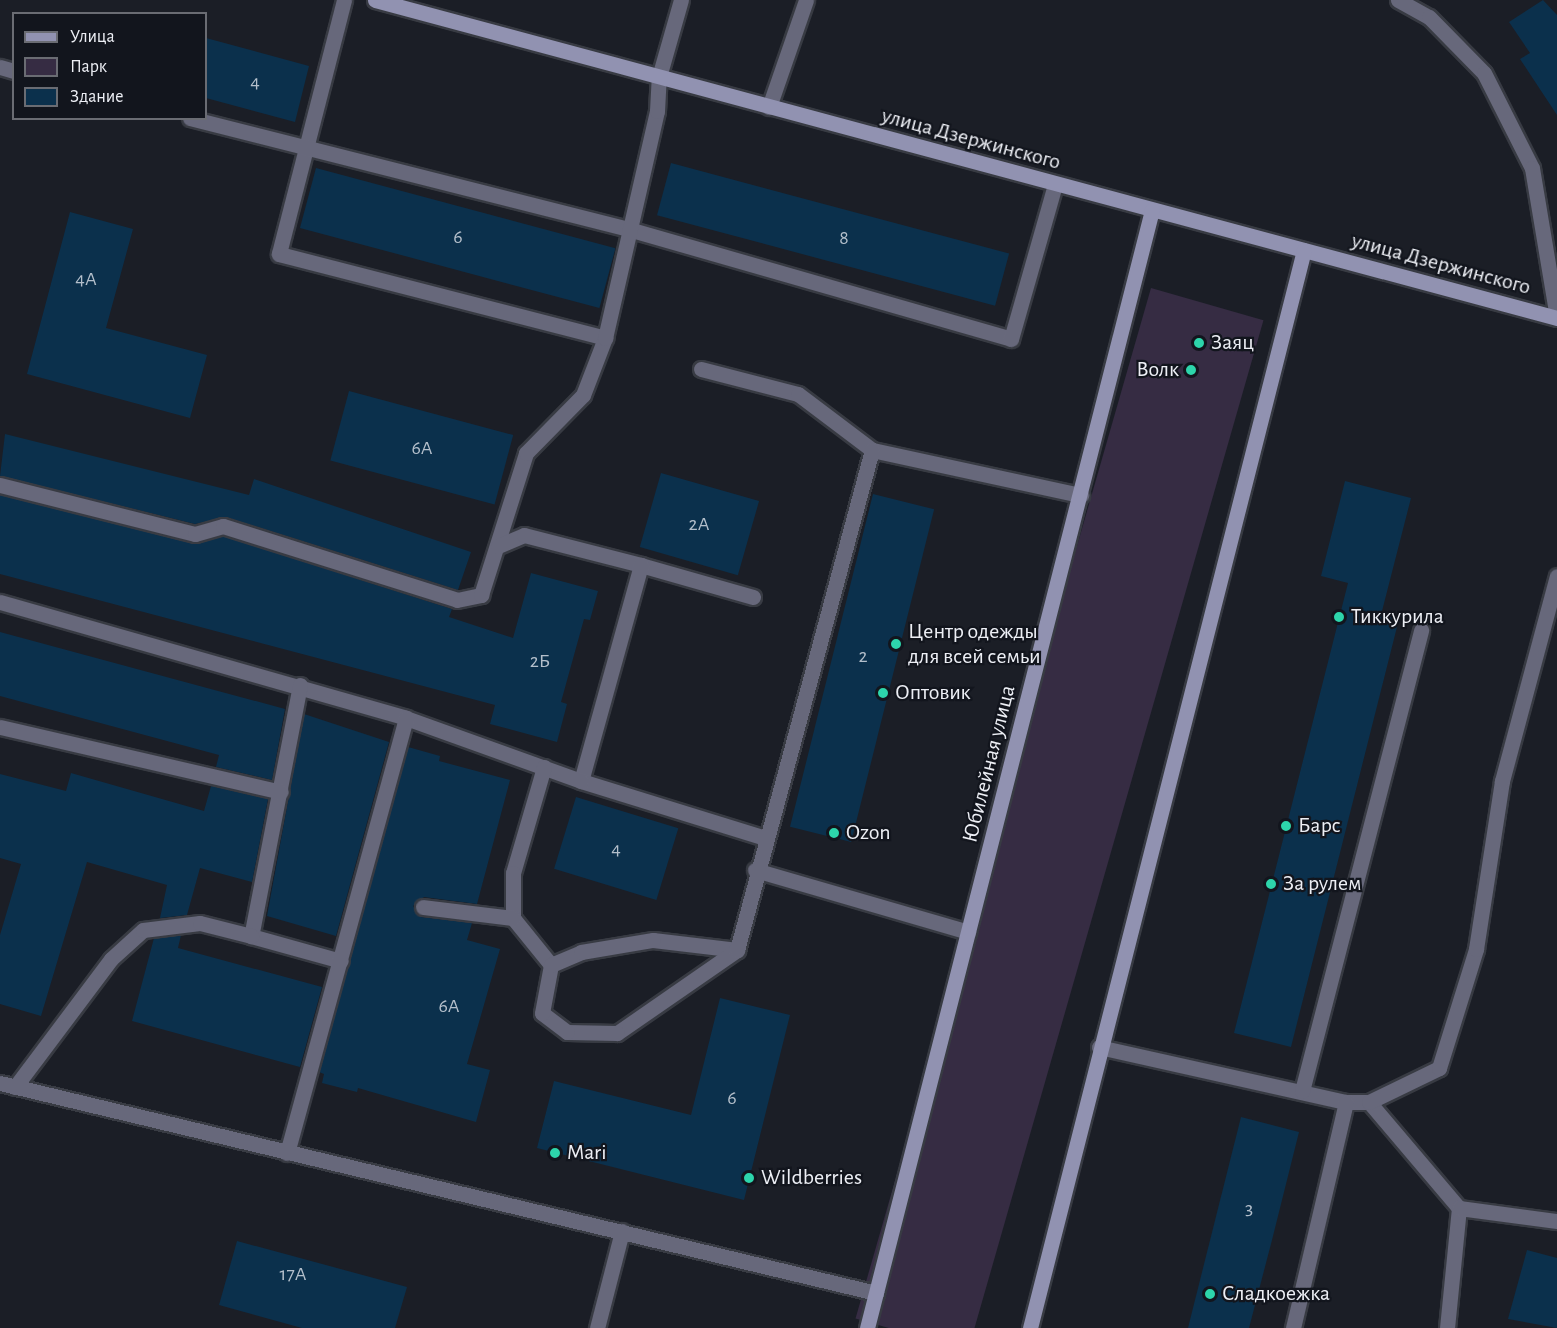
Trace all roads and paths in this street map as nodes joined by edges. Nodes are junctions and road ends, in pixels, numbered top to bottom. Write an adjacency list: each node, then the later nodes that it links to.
1 (344, 0): 9 (street)
2 (376, 0): 6 (main road, улица Дзержинского)
3 (681, 0): 6 (street)
4 (806, 0): 7 (street)
5 (1398, 0): 14 (street)
6 (659, 77): 7 (main road, улица Дзержинского); 12 (street)
7 (769, 107): 10 (main road, улица Дзержинского)
8 (197, 120): 9 (street)
9 (305, 150): 12 (street); 15 (street)
10 (1055, 185): 11 (main road, улица Дзержинского); 12 (street)
11 (1152, 210): 13 (main road, улица Дзержинского); 19 (main road, Юбилейная улица)
12 (632, 230): 15 (street)
13 (1304, 250): 14 (main road, улица Дзержинского); 41 (main road)
14 (1557, 318)
15 (605, 338): 20 (street)
16 (701, 369): 17 (street)
17 (872, 450): 19 (street); 32 (street)
18 (0, 485): 20 (street)
19 (1081, 495): 36 (main road, Юбилейная улица)
20 (498, 546): 21 (street)
21 (641, 565): 23 (street); 30 (street)
22 (1557, 576): 45 (street)
23 (753, 597)
24 (0, 602): 26 (street)
25 (1421, 630): 43 (street)
26 (300, 686): 27 (street); 31 (street)
27 (406, 718): 29 (street); 39 (street)
28 (0, 727): 31 (street)
29 (544, 767): 30 (street); 35 (street)
30 (581, 781): 32 (street)
31 (281, 792): 37 (street)
32 (765, 838): 33 (street)
33 (755, 870): 36 (street); 38 (street)
34 (423, 907): 35 (street)
35 (513, 918): 40 (street)
36 (968, 932): 50 (main road, Юбилейная улица)
37 (251, 936): 39 (street); 42 (street)
38 (737, 950): 40 (street); 40 (street)
39 (341, 961): 46 (street)
40 (551, 965)
41 (1099, 1047): 43 (street); 53 (main road)
42 (8, 1085): 46 (street)
43 (1302, 1091): 44 (street)
44 (1346, 1102): 45 (street); 54 (street)
45 (1369, 1102): 47 (street)
46 (287, 1154): 49 (street)
47 (1459, 1208): 48 (street); 55 (street)
48 (1557, 1221)
49 (622, 1232): 50 (street); 51 (street)
50 (876, 1293): 52 (main road, Юбилейная улица)
51 (597, 1328)
52 (867, 1328)
53 (1030, 1328)
54 (1293, 1328)
55 (1447, 1328)

